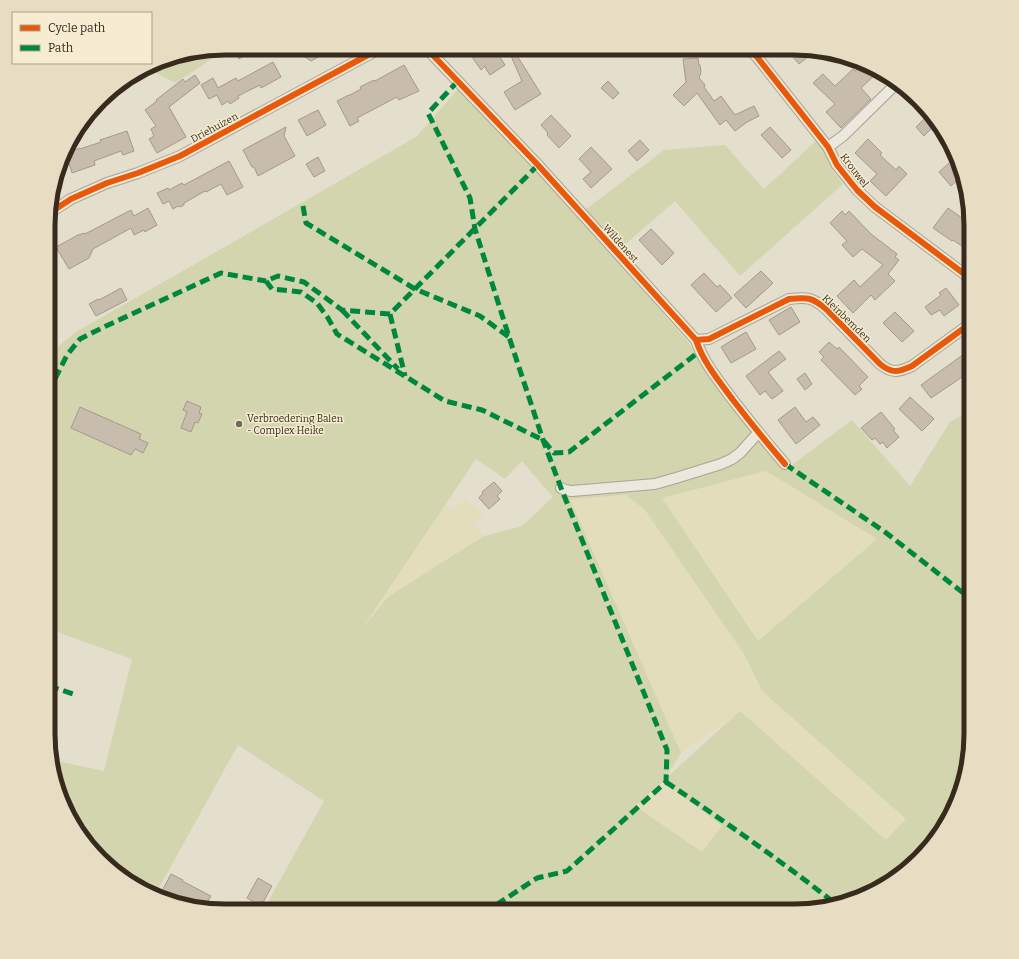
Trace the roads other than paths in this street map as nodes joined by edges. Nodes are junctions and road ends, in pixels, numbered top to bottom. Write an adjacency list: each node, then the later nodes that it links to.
1 (368, 55): 6 (street, Driehuizen)
2 (433, 55): 9 (street, Wildenest)
3 (755, 55): 5 (street, Krouwel)
4 (893, 87): 5 (street)
5 (828, 147): 7 (street, Krouwel)
6 (55, 209)
7 (964, 273)
8 (964, 329): 9 (street, Kleinbemden)
9 (696, 340): 10 (street, Wildenest)
10 (758, 432): 11 (street, Wildenest); 12 (street)
11 (785, 464)
12 (561, 488)

